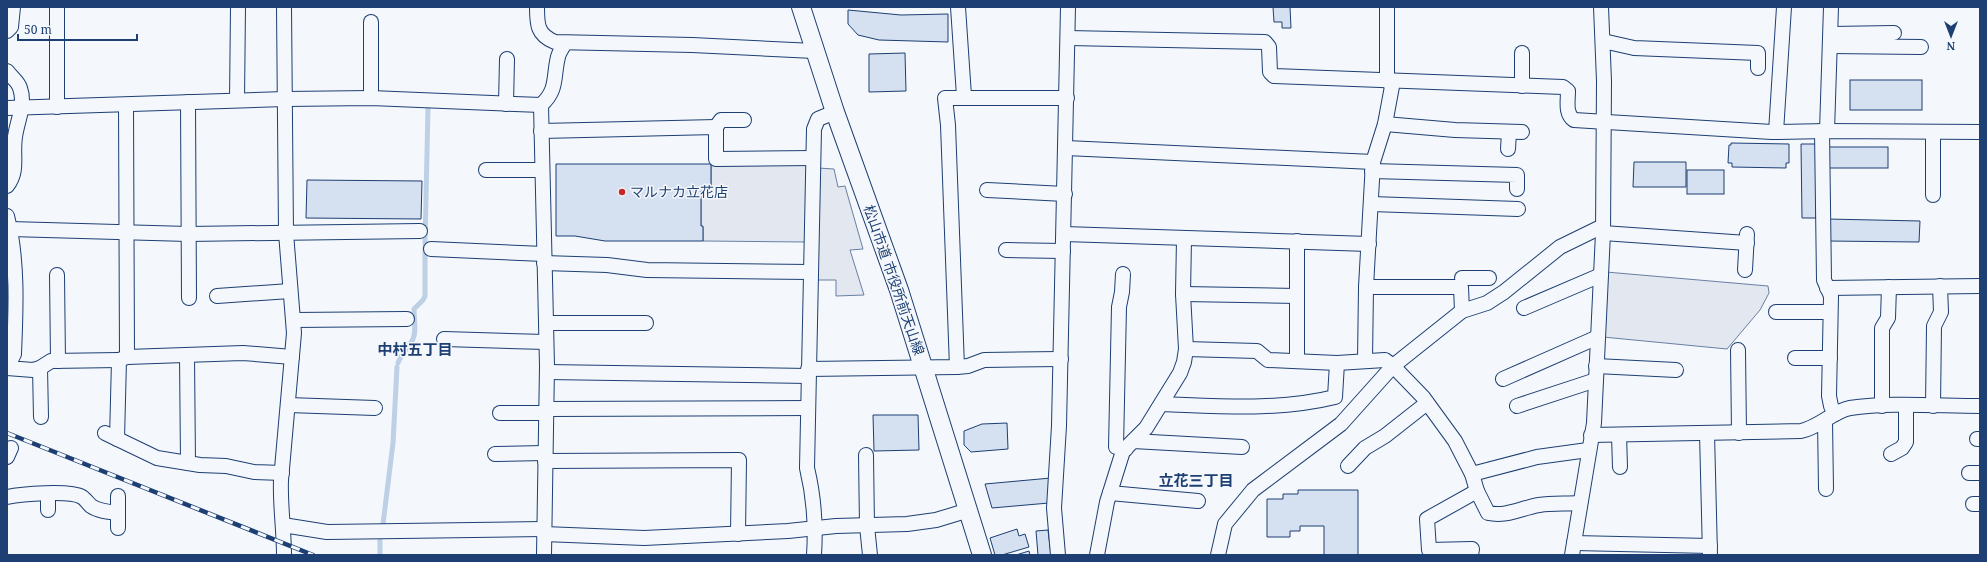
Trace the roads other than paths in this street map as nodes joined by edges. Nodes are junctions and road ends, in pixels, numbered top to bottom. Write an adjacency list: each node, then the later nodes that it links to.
1 (13, 7): 14 (street)
2 (58, 7): 37 (street)
3 (238, 7): 32 (street)
4 (284, 7): 31 (street)
5 (536, 7): 19 (street)
6 (801, 7): 21 (street, 松山市道 市役所前天山線)
7 (958, 7): 28 (street)
8 (1068, 7): 16 (street)
9 (1387, 7): 26 (street)
10 (1601, 7): 18 (street)
11 (1784, 7): 46 (street)
12 (1832, 7): 17 (street)
13 (371, 22): 29 (street)
14 (7, 32)
15 (1894, 33): 17 (street)
16 (1068, 38): 26 (street); 30 (street)
17 (1830, 40): 20 (street); 45 (street)
18 (1603, 41): 24 (street); 41 (street)
19 (565, 43): 21 (street); 36 (street)
20 (1921, 47)
21 (814, 51): 39 (street, 松山市道 市役所前天山線)
22 (1522, 53): 27 (street)
23 (506, 59): 34 (street)
24 (1758, 68)
25 (7, 71): 38 (street)
26 (1390, 81): 27 (street); 42 (street)
27 (1522, 86): 41 (street)
28 (964, 96): 30 (street); 119 (street)
29 (371, 98): 31 (street); 34 (street)
30 (1067, 98): 49 (street)
31 (285, 99): 32 (street); 66 (street)
32 (236, 100): 33 (street)
33 (188, 102): 35 (street); 67 (street)
34 (506, 104): 36 (street)
35 (126, 105): 37 (street); 65 (street)
36 (541, 105): 44 (street)
37 (57, 107): 38 (street)
38 (14, 108): 55 (street)
39 (835, 112): 51 (street); 118 (street, 松山市道 市役所前天山線)
40 (744, 120): 43 (street)
41 (1604, 121): 46 (street); 63 (street)
42 (1385, 124): 50 (street); 52 (street)
43 (716, 127): 44 (street); 51 (street)
44 (541, 130): 54 (street)
45 (1825, 130): 46 (street); 47 (street); 88 (street)
46 (1776, 132)
47 (1933, 132): 48 (street); 59 (street)
48 (1980, 132)
49 (1066, 148): 52 (street); 58 (street)
50 (1508, 149)
51 (813, 158): 78 (street)
52 (1373, 166): 56 (street); 60 (street)
53 (486, 170): 54 (street)
54 (542, 170): 75 (street)
55 (7, 186)
56 (1517, 189)
57 (987, 190): 58 (street)
58 (1065, 194): 68 (street)
59 (1933, 195)
60 (1371, 204): 61 (street); 71 (street)
61 (1518, 209)
62 (9, 222): 65 (street); 76 (street)
63 (1603, 229): 77 (street); 81 (street); 95 (street)
64 (420, 231): 66 (street)
65 (126, 233): 67 (street); 109 (street)
66 (286, 233): 67 (street); 89 (street)
67 (188, 234): 93 (street)
68 (1064, 234): 69 (street); 74 (street)
69 (1184, 239): 70 (street); 90 (street)
70 (1297, 241): 71 (street); 92 (street)
71 (1369, 244): 86 (street)
72 (431, 249): 75 (street)
73 (1006, 250): 74 (street)
74 (1064, 251): 112 (street)
75 (544, 259): 78 (street); 100 (street)
76 (11, 267): 120 (street)
77 (1745, 270)
78 (810, 272): 123 (street)
79 (1123, 274): 144 (street)
80 (57, 275): 115 (street)
81 (1601, 275): 94 (street); 102 (street)
82 (1489, 278): 83 (street)
83 (1462, 279): 86 (street); 95 (street)
84 (1940, 286): 85 (street); 87 (street); 132 (street)
85 (1980, 286)
86 (1366, 287): 114 (street)
87 (1889, 287): 88 (street); 130 (street)
88 (1827, 288): 97 (street)
89 (290, 291): 91 (street); 99 (street)
90 (1183, 294): 92 (street); 105 (street)
91 (217, 296)
92 (1297, 296): 113 (street)
93 (189, 298)
94 (1524, 308)
95 (1462, 311): 117 (street)
96 (1776, 312): 97 (street)
97 (1830, 312): 111 (street)
98 (407, 319): 99 (street)
99 (294, 320): 108 (street)
100 (546, 323): 101 (street); 104 (street)
101 (646, 323)
102 (1598, 337): 124 (street); 125 (street)
103 (444, 339): 104 (street)
104 (546, 342): 122 (street)
105 (1186, 349): 113 (street); 127 (street)
106 (1738, 350): 141 (street)
107 (187, 356): 108 (street); 109 (street); 151 (street)
108 (292, 357): 128 (street)
109 (123, 358): 115 (street); 151 (street)
110 (1796, 358): 111 (street)
111 (1830, 358): 139 (street)
112 (1061, 359): 119 (street); 180 (street)
113 (1297, 360): 116 (street)
114 (1365, 360): 116 (street); 117 (street)
115 (58, 361): 120 (street)
116 (1337, 363): 127 (street)
117 (1393, 366): 126 (street); 182 (street)
118 (923, 367): 119 (street); 123 (street); 165 (street, 松山市道 市役所前天山線)
119 (957, 367)
120 (40, 368): 138 (street)
121 (1676, 370): 124 (street)
122 (547, 372): 123 (street); 136 (street)
123 (808, 372): 135 (street)
124 (1596, 373): 129 (street); 142 (street)
125 (1503, 379)
126 (1428, 403): 152 (street); 155 (street)
127 (1162, 404): 144 (street)
128 (288, 406): 134 (street); 154 (street)
129 (1517, 406)
130 (1882, 406): 131 (street); 139 (street)
131 (1906, 406): 132 (street); 149 (street)
132 (1933, 406): 133 (street)
133 (1980, 406)
134 (375, 408)
135 (808, 408): 136 (street); 170 (street)
136 (546, 411): 137 (street); 150 (street)
137 (500, 413)
138 (41, 417)
139 (1830, 417): 141 (street); 156 (street)
140 (1707, 433): 141 (street); 143 (street); 174 (street)
141 (1739, 433)
142 (1591, 435): 143 (street); 146 (street)
143 (1619, 435): 153 (street)
144 (1129, 445): 145 (street); 158 (street)
145 (1242, 447)
146 (1588, 450): 155 (street); 163 (street)
147 (495, 454): 150 (street)
148 (866, 454): 168 (street)
149 (1891, 454)
150 (545, 457): 171 (street); 172 (street)
151 (188, 463): 154 (street)
152 (1348, 466)
153 (1620, 467)
154 (282, 473): 167 (street)
155 (1472, 474): 157 (street)
156 (1826, 489)
157 (1477, 491): 163 (street); 183 (street)
158 (1110, 493): 162 (street); 181 (street)
159 (48, 494): 161 (street); 164 (street); 166 (street)
160 (118, 496): 166 (street)
161 (7, 497)
162 (1198, 501)
163 (1580, 503): 173 (street)
164 (48, 510)
165 (968, 510): 168 (street); 179 (street, 松山市道 市役所前天山線)
166 (118, 513): 169 (street)
167 (283, 525): 171 (street); 175 (street)
168 (867, 526): 170 (street); 178 (street)
169 (118, 528)
170 (816, 530): 172 (street); 177 (street)
171 (544, 531): 172 (street); 176 (street)
172 (738, 534)
173 (1573, 549): 174 (street)
174 (1710, 551)
175 (284, 555)
176 (544, 555)
177 (814, 555)
178 (870, 555)
179 (982, 555)
180 (1058, 555)
181 (1097, 555)
182 (1218, 555)
183 (1471, 555)

